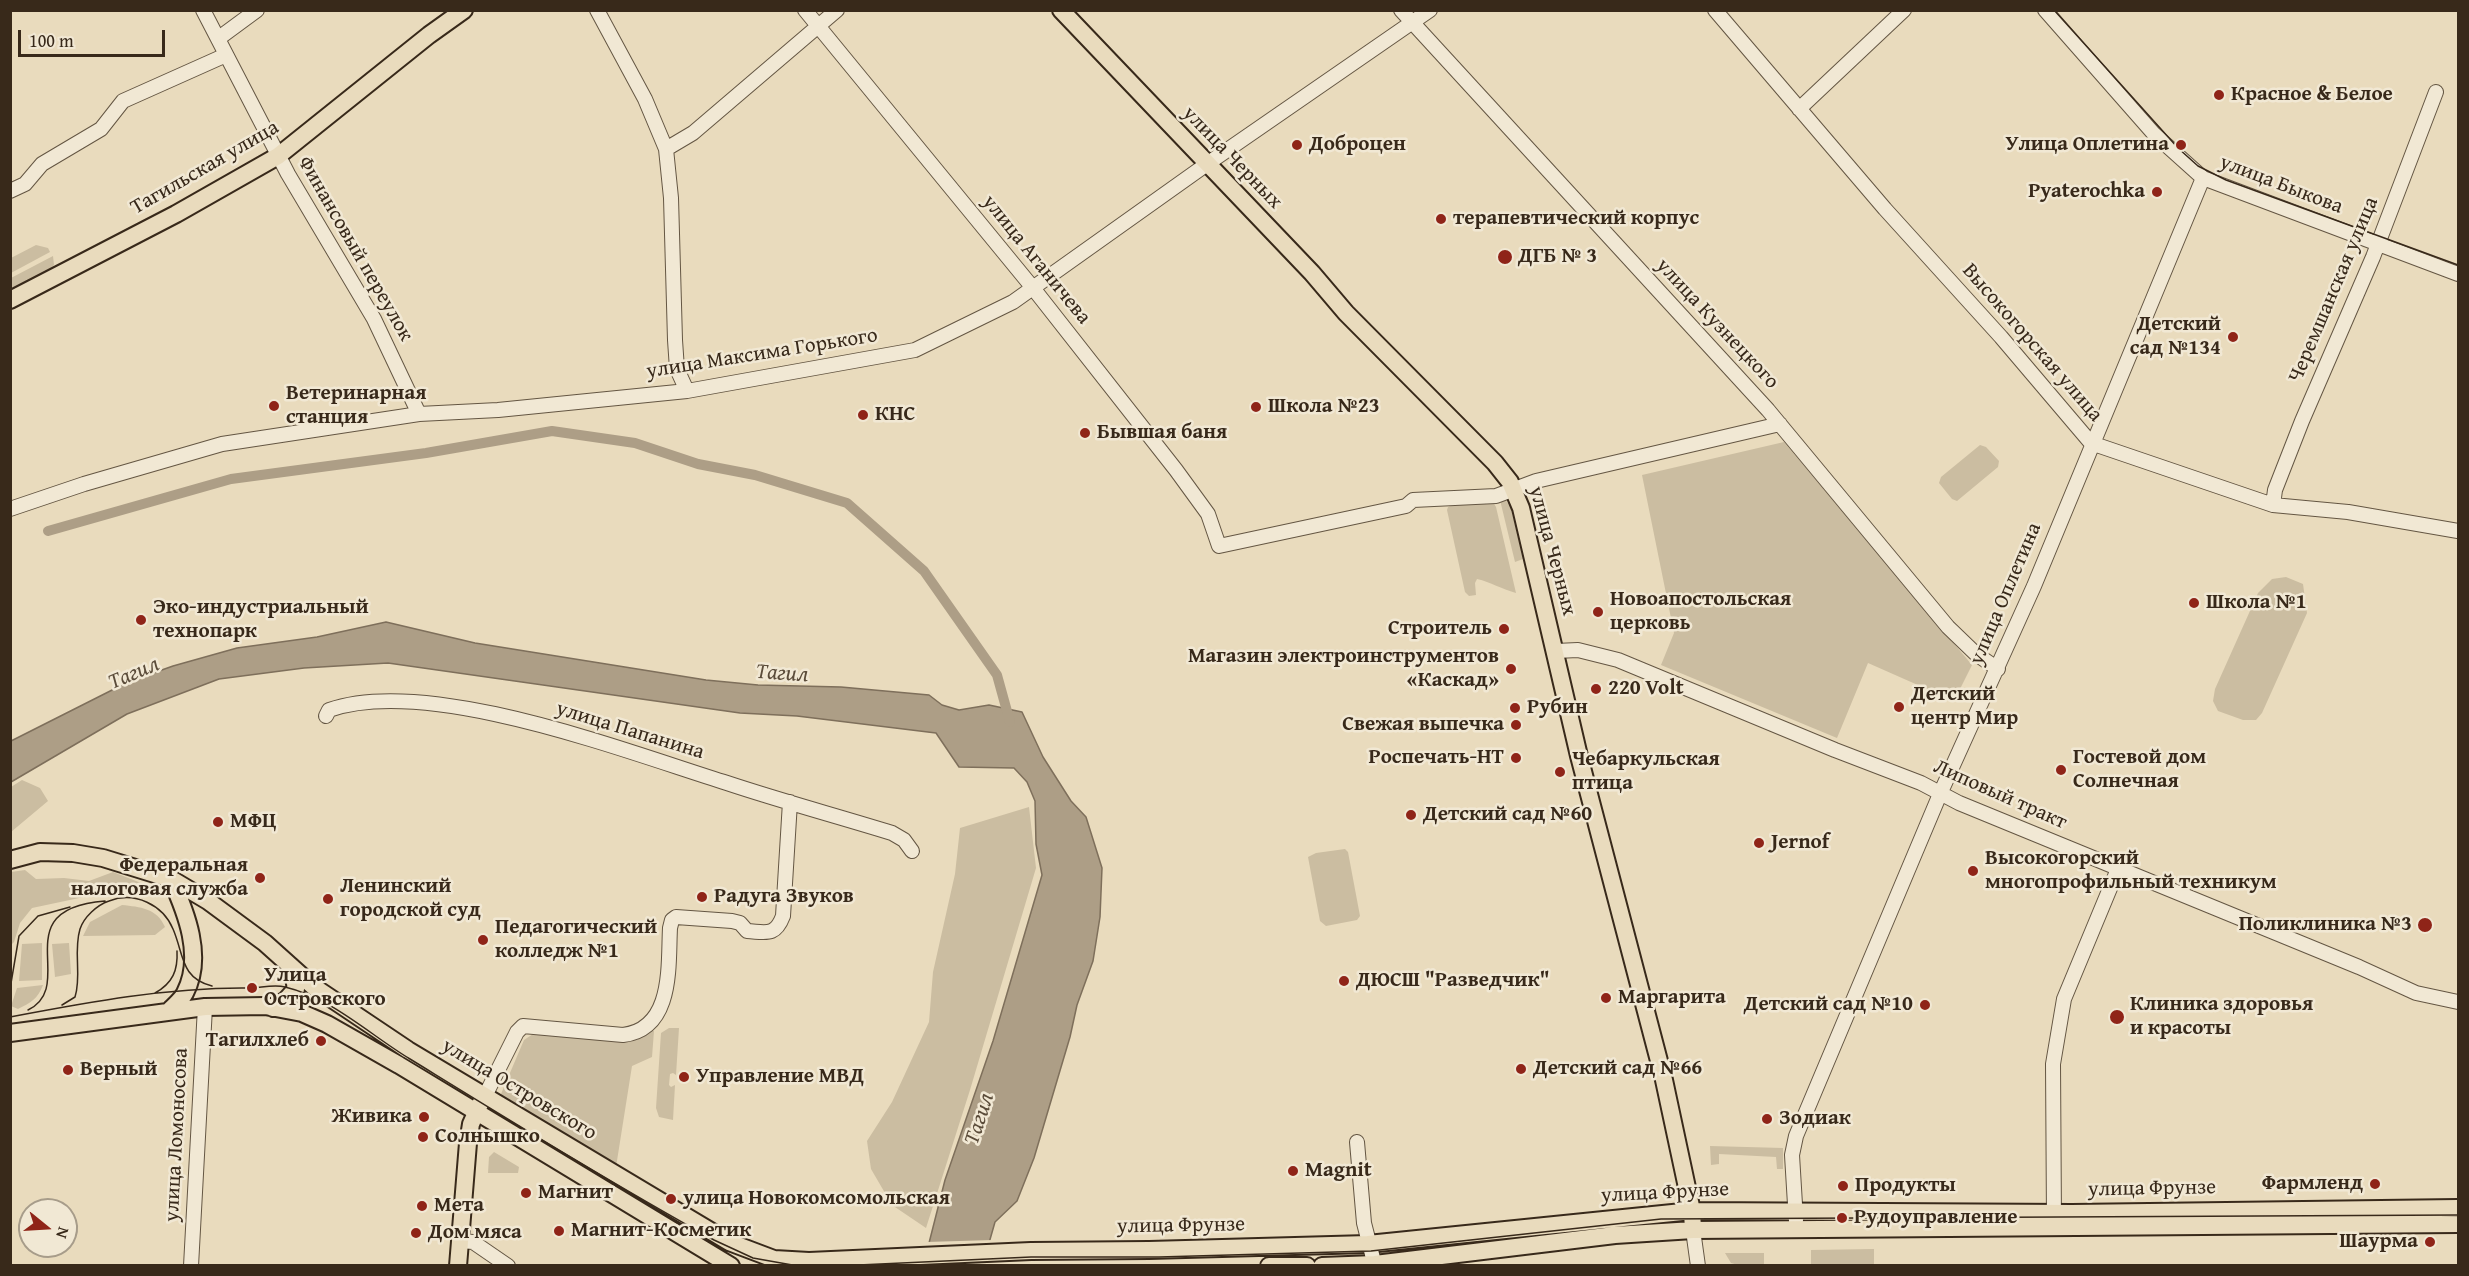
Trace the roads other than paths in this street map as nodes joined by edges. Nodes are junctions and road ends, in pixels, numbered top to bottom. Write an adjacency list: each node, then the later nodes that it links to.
1 (203, 10): 15 (street, Финансовый переулок)
2 (257, 10): 15 (street)
3 (464, 10): 20 (main road, Тагильская улица)
4 (597, 10): 19 (street)
5 (805, 10): 14 (street, улица Аганичева)
6 (837, 10): 14 (street)
7 (1061, 10): 21 (main road, улица Черных)
8 (1401, 10): 13 (street, улица Кузнецкого)
9 (1430, 10): 13 (street, улица Максима Горького)
10 (1715, 10): 18 (street, Высокогорская улица)
11 (1904, 10): 18 (street)
12 (2045, 10): 22 (street, улица Быкова)
13 (1413, 23): 21 (street, улица Максима Горького); 30 (street, улица Кузнецкого)
14 (818, 26): 19 (street); 26 (street, улица Аганичева)
15 (219, 38): 16 (street, Финансовый переулок)
16 (226, 56): 20 (street, Финансовый переулок); 23 (street)
17 (2436, 92): 24 (street, Черемшанская улица)
18 (1799, 109): 31 (street, Высокогорская улица)
19 (666, 149): 28 (street)
20 (278, 156): 27 (main road, Тагильская улица); 29 (street, Финансовый переулок)
21 (1207, 164): 26 (street, улица Максима Горького); 32 (main road, улица Черных)
22 (2203, 178): 24 (street, улица Быкова); 31 (street, улица Оплетина)
23 (10, 191)
24 (2378, 245): 25 (street, улица Быкова); 33 (street, Черемшанская улица)
25 (2458, 274)
26 (1033, 288): 28 (street, улица Максима Горького); 32 (street, улица Аганичева)
27 (10, 300)
28 (687, 391): 29 (street, улица Максима Горького)
29 (419, 414): 34 (street, улица Максима Горького)
30 (1780, 424): 32 (street); 37 (street, улица Кузнецкого)
31 (2091, 444): 33 (street, Высокогорская улица); 37 (street, улица Оплетина)
32 (1513, 490): 36 (main road, улица Черных)
33 (2273, 505): 35 (street, Высокогорская улица)
34 (10, 509)
35 (2458, 531)
36 (1556, 651): 39 (street, Липовый тракт); 55 (main road, улица Черных)
37 (1998, 669): 39 (street, улица Оплетина)
38 (326, 716): 40 (street, улица Папанина)
39 (1940, 794): 43 (street, Липовый тракт); 56 (street, улица Оплетина)
40 (790, 802): 41 (street, улица Папанина); 51 (street)
41 (912, 851)
42 (10, 860): 44 (main road, улица Островского)
43 (2118, 869): 46 (street, Липовый тракт); 57 (street)
44 (171, 879): 45 (main road, улица Островского); 49 (main road)
45 (291, 967): 48 (main road); 51 (main road, улица Островского)
46 (2458, 1002)
47 (205, 1007): 48 (main road, улица Островского); 49 (main road, улица Островского); 68 (street, улица Ломоносова)
48 (273, 1008): 52 (main road, улица Островского)
49 (170, 1010): 50 (main road, улица Островского)
50 (10, 1033)
51 (485, 1096): 52 (main road); 62 (main road, улица Островского)
52 (476, 1113): 61 (main road); 65 (main road, улица Островского)
53 (1357, 1142): 63 (street)
54 (2458, 1208): 57 (main road, улица Фрунзе)
55 (1692, 1211): 56 (main road, улица Фрунзе); 59 (main road, улица Черных); 63 (main road, улица Фрунзе)
56 (1795, 1213): 57 (main road, улица Фрунзе); 60 (street, улица Оплетина)
57 (2054, 1221): 58 (main road, улица Фрунзе); 60 (main road, улица Фрунзе)
58 (2458, 1224)
59 (1693, 1230): 60 (main road, улица Фрунзе); 67 (main road, улица Фрунзе); 77 (street, улица Черных)
60 (1797, 1231)
61 (460, 1241): 69 (main road); 70 (street)
62 (729, 1242): 66 (main road, улица Островского); 72 (main road)
63 (1368, 1244): 64 (main road, улица Фрунзе); 67 (street)
64 (875, 1257): 66 (main road, улица Островского)
65 (715, 1260): 71 (main road, улица Островского)
66 (809, 1262): 73 (main road)
67 (1375, 1265): 76 (main road, улица Фрунзе)
68 (191, 1266)
69 (458, 1266)
70 (508, 1266)
71 (731, 1266)
72 (748, 1266)
73 (786, 1266)
74 (1269, 1266): 75 (main road)
75 (1307, 1266)
76 (1322, 1266)
77 (1698, 1266)

